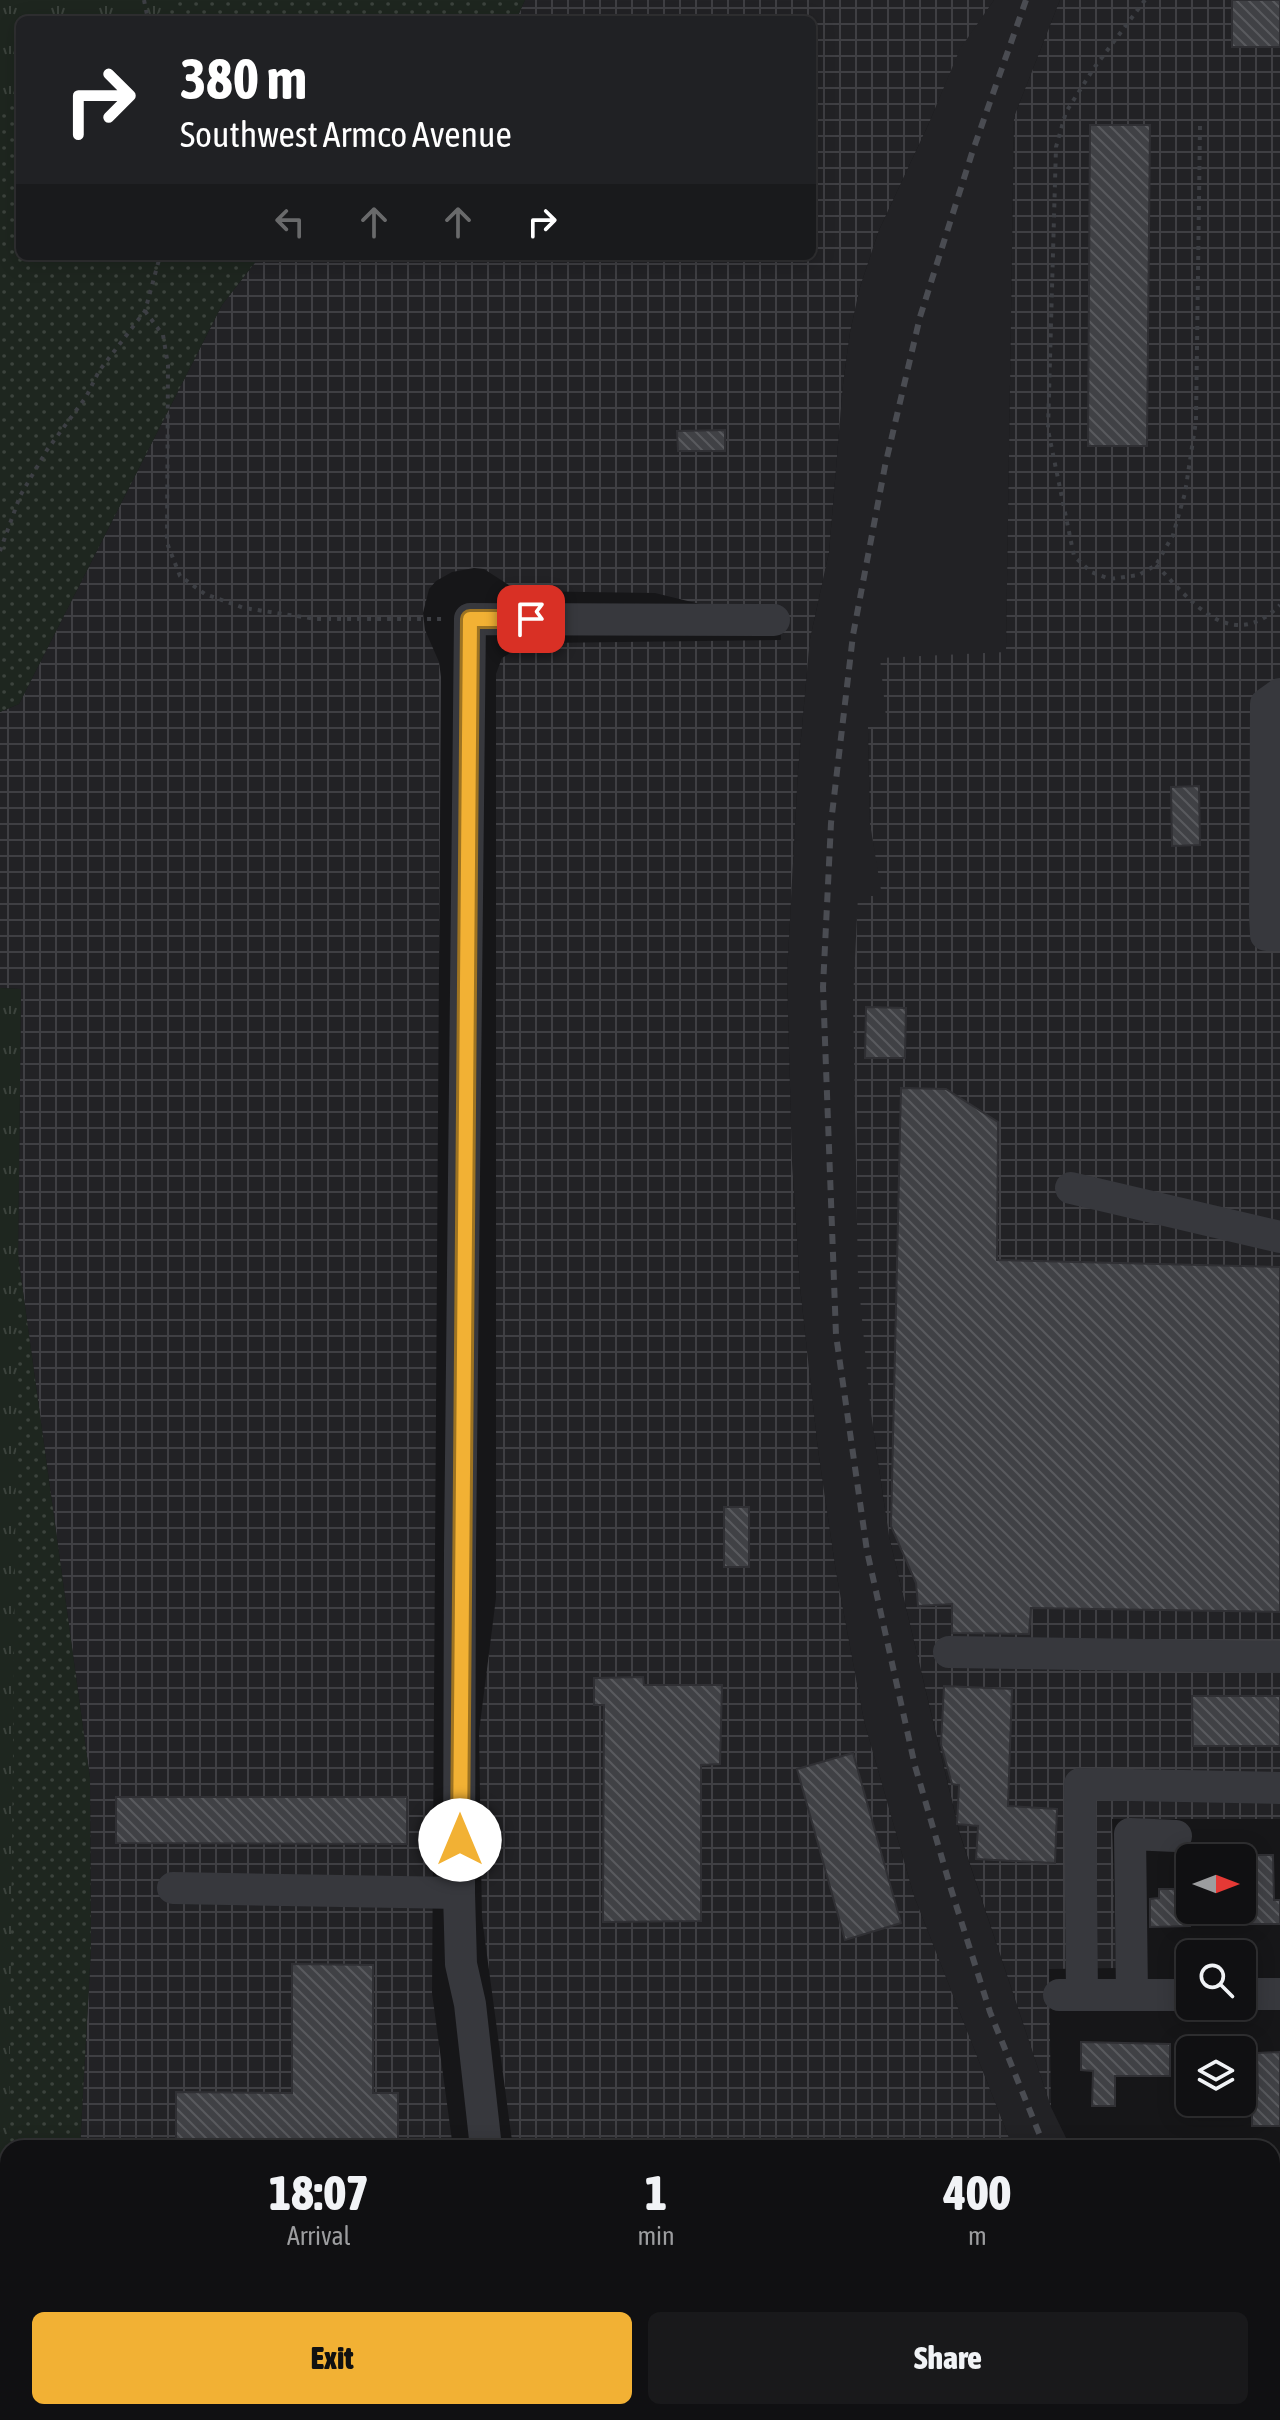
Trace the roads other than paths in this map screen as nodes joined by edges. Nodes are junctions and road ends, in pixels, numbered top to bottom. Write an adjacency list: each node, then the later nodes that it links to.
1 (774, 620): 12 (street)
2 (1280, 694): 3 (street)
3 (1273, 864): 4 (street)
4 (1280, 935)
5 (1071, 1188): 6 (street)
6 (1280, 1237)
7 (949, 1652): 8 (street)
8 (1280, 1657)
9 (1280, 1788): 15 (street)
10 (1176, 1836): 15 (street)
11 (173, 1888): 12 (street)
12 (459, 1893): 17 (street)
13 (1256, 1994): 14 (street)
14 (1280, 1994)
15 (1132, 1995): 16 (street)
16 (1176, 1995)
17 (485, 2140)

